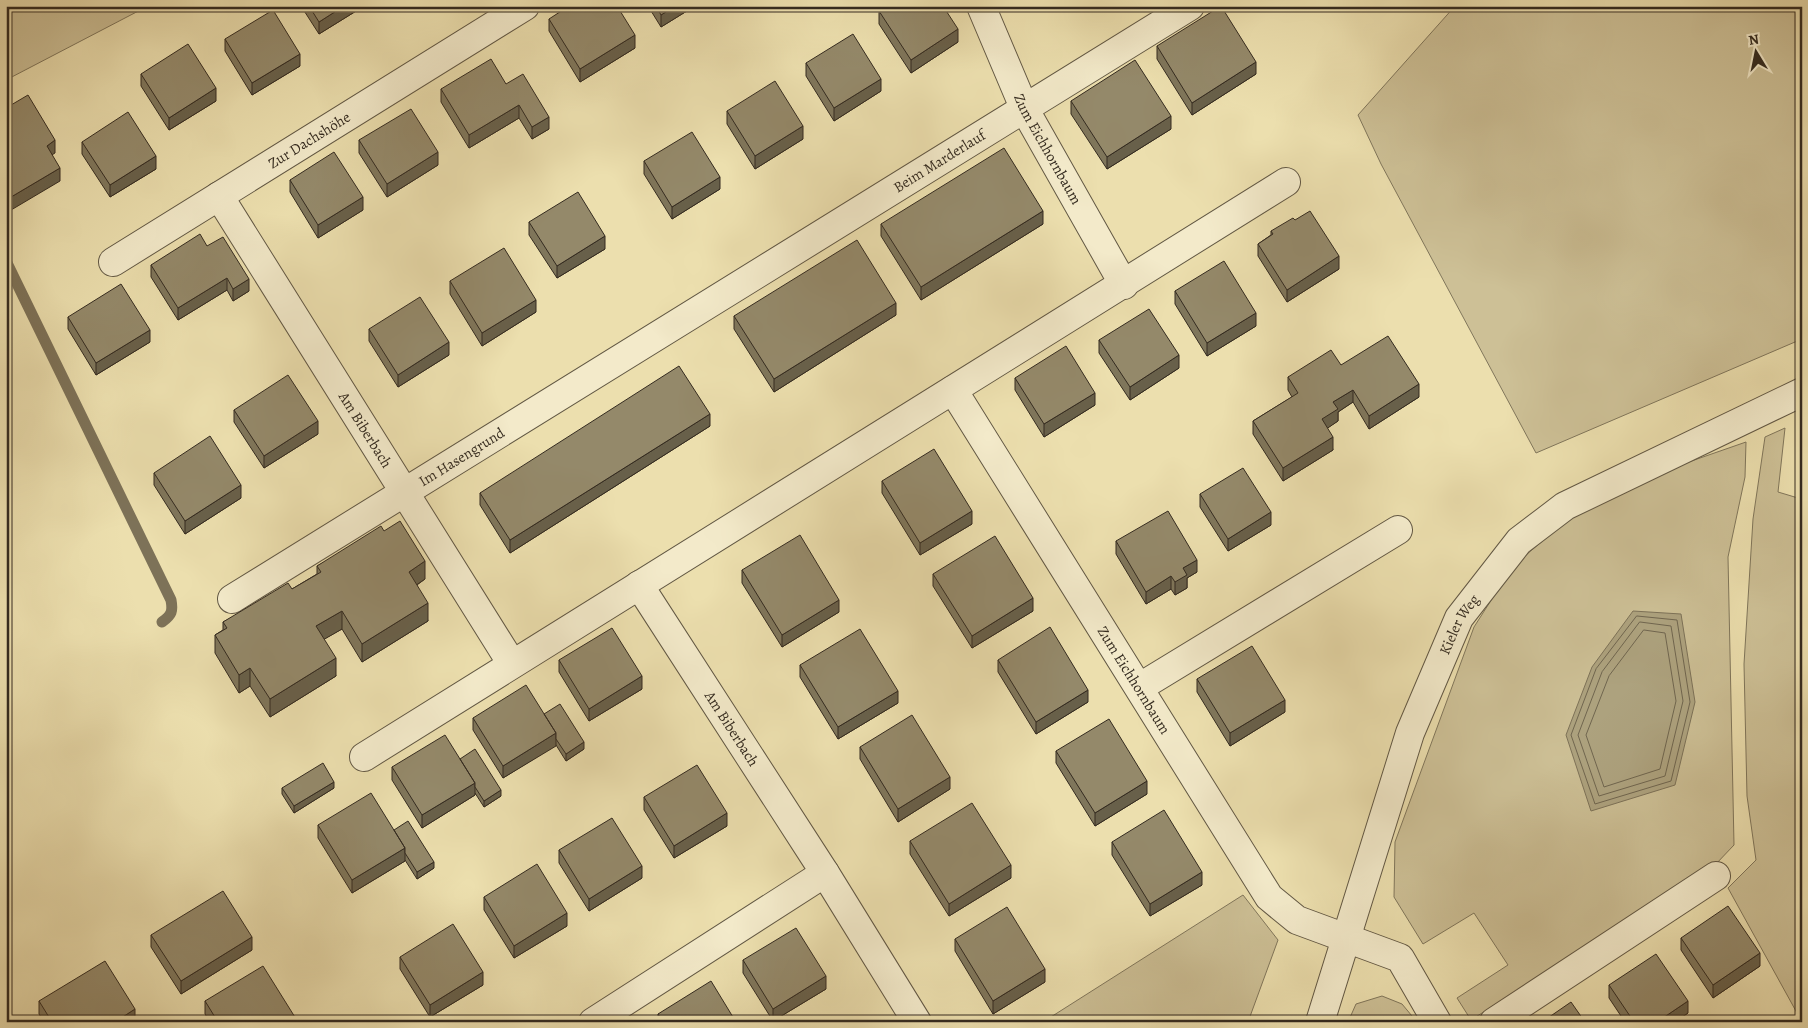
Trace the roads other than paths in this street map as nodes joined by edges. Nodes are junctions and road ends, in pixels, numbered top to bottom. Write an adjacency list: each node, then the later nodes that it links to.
1 (980, 6): 4 (street, Zum Eichhornbaum)
2 (1190, 6): 4 (street, Beim Marderlauf)
3 (515, 12): 6 (street, Zur Dachshöhe)
4 (1025, 110): 8 (street, Zum Eichhornbaum); 9 (street, Beim Marderlauf)
5 (1286, 182): 8 (street)
6 (219, 196): 7 (street, Zur Dachshöhe); 12 (street, Am Biberbach)
7 (113, 262)
8 (1124, 285): 10 (street)
9 (690, 314): 12 (street, Im Hasengrund)
10 (953, 390): 14 (street); 17 (street, Zum Eichhornbaum)
11 (1802, 392): 21 (street, Kieler Weg)
12 (404, 492): 15 (street, Im Hasengrund); 16 (street, Am Biberbach)
13 (1398, 530): 17 (street)
14 (639, 585): 16 (street); 19 (street, Am Biberbach)
15 (232, 600)
16 (512, 664): 18 (street)
17 (1140, 687): 21 (street, Zum Eichhornbaum)
18 (364, 757)
19 (825, 873): 22 (street); 23 (street, Am Biberbach)
20 (1716, 876): 26 (street)
21 (1346, 938): 24 (street, Kieler Weg); 25 (street, Zum Eichhornbaum)
22 (592, 1022)
23 (917, 1022)
24 (1320, 1022)
25 (1436, 1022)
26 (1494, 1022)

